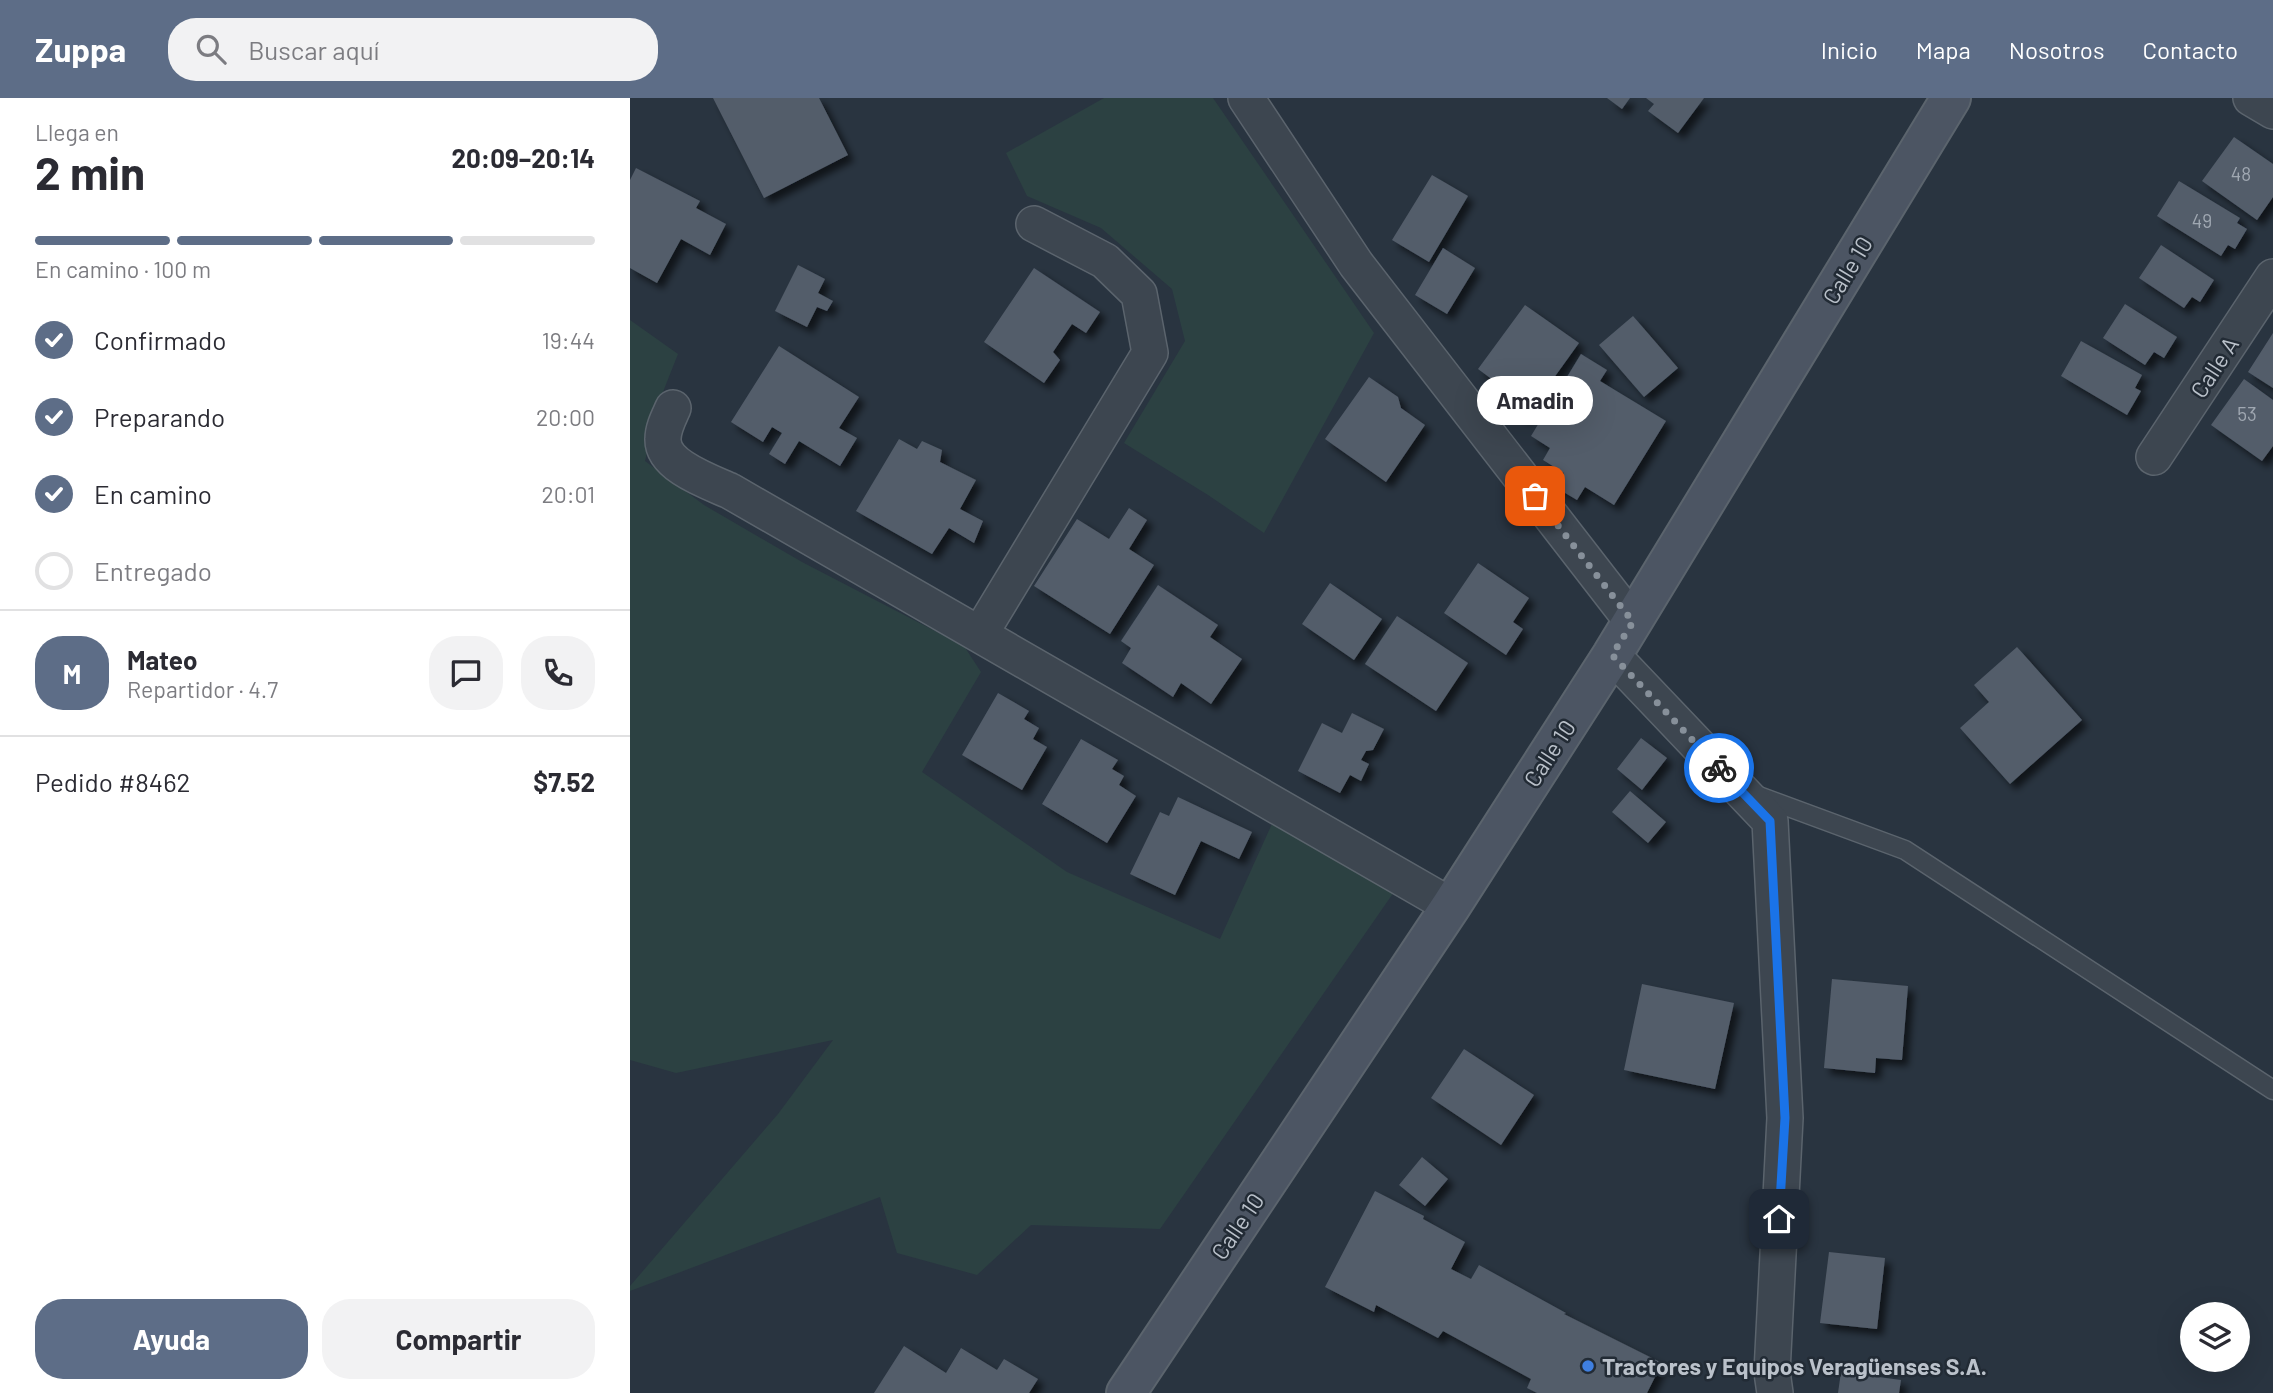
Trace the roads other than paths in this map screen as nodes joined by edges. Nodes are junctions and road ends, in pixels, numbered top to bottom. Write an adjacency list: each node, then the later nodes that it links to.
1 (1246, 98): 9 (street)
2 (1951, 98): 9 (main road, Calle 10)
3 (2251, 98): 4 (street)
4 (2273, 111)
5 (1034, 224): 10 (street)
6 (2273, 277): 8 (street, Calle A)
7 (673, 408): 10 (street)
8 (2154, 457)
9 (1633, 622): 11 (main road, Calle 10)
10 (979, 634): 13 (street)
11 (1612, 655): 12 (street); 13 (main road, Calle 10)
12 (1740, 789): 14 (lane); 16 (street)
13 (1451, 906): 15 (main road, Calle 10)
14 (2273, 1090)
15 (1125, 1393)
16 (1775, 1393)

